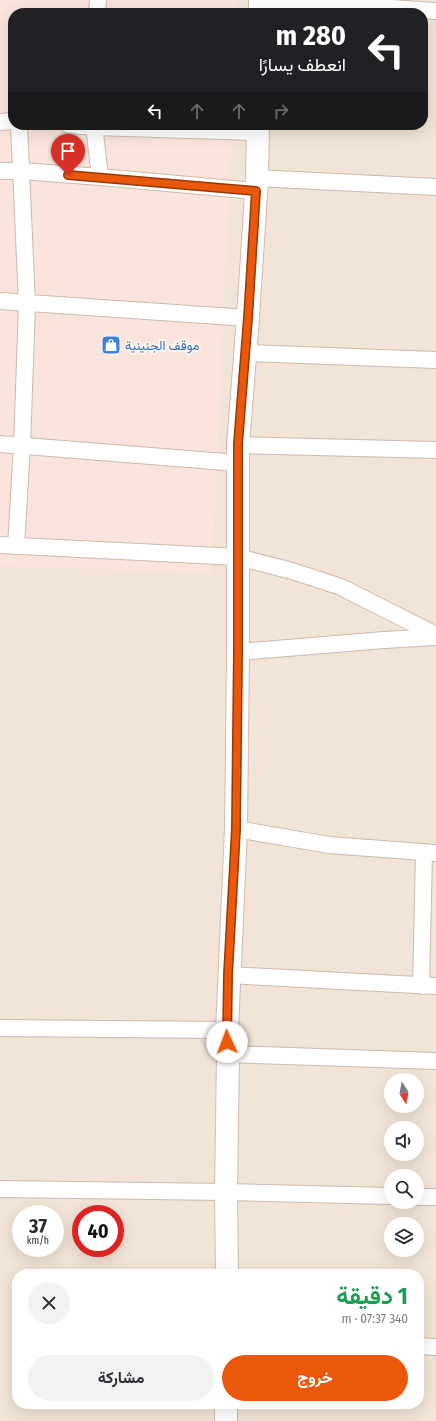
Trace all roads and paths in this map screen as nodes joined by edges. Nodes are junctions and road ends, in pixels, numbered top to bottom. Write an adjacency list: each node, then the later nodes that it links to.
1 (271, 0): 2 (street)
2 (391, 8)
3 (18, 130): 7 (street)
4 (94, 130): 8 (street)
5 (257, 130): 9 (street)
6 (0, 171): 7 (street)
7 (22, 171): 8 (street); 12 (street)
8 (100, 177): 9 (street)
9 (256, 185): 10 (street); 13 (street)
10 (436, 187)
11 (0, 301): 12 (street)
12 (27, 304): 13 (street); 17 (street)
13 (248, 318): 14 (street)
14 (246, 353): 15 (street); 19 (street)
15 (436, 360)
16 (0, 444): 17 (street)
17 (22, 446): 19 (street); 20 (street)
18 (436, 450): 19 (street)
19 (238, 454): 21 (street)
20 (8, 545): 21 (street)
21 (238, 557): 22 (street); 23 (street)
22 (436, 636): 23 (street)
23 (238, 652): 24 (street)
24 (236, 829): 25 (street); 26 (street)
25 (430, 853): 27 (street)
26 (228, 975): 27 (street); 29 (street)
27 (429, 986)
28 (0, 1028): 29 (street)
29 (227, 1030): 30 (street)
30 (228, 1054): 31 (street); 33 (street)
31 (436, 1061)
32 (0, 1189): 33 (street)
33 (226, 1192): 34 (street); 37 (street)
34 (384, 1196)
35 (424, 1197): 36 (street)
36 (436, 1197)
37 (227, 1269)
38 (424, 1346): 39 (street)
39 (436, 1347)
40 (226, 1409): 41 (street)
41 (226, 1421)

